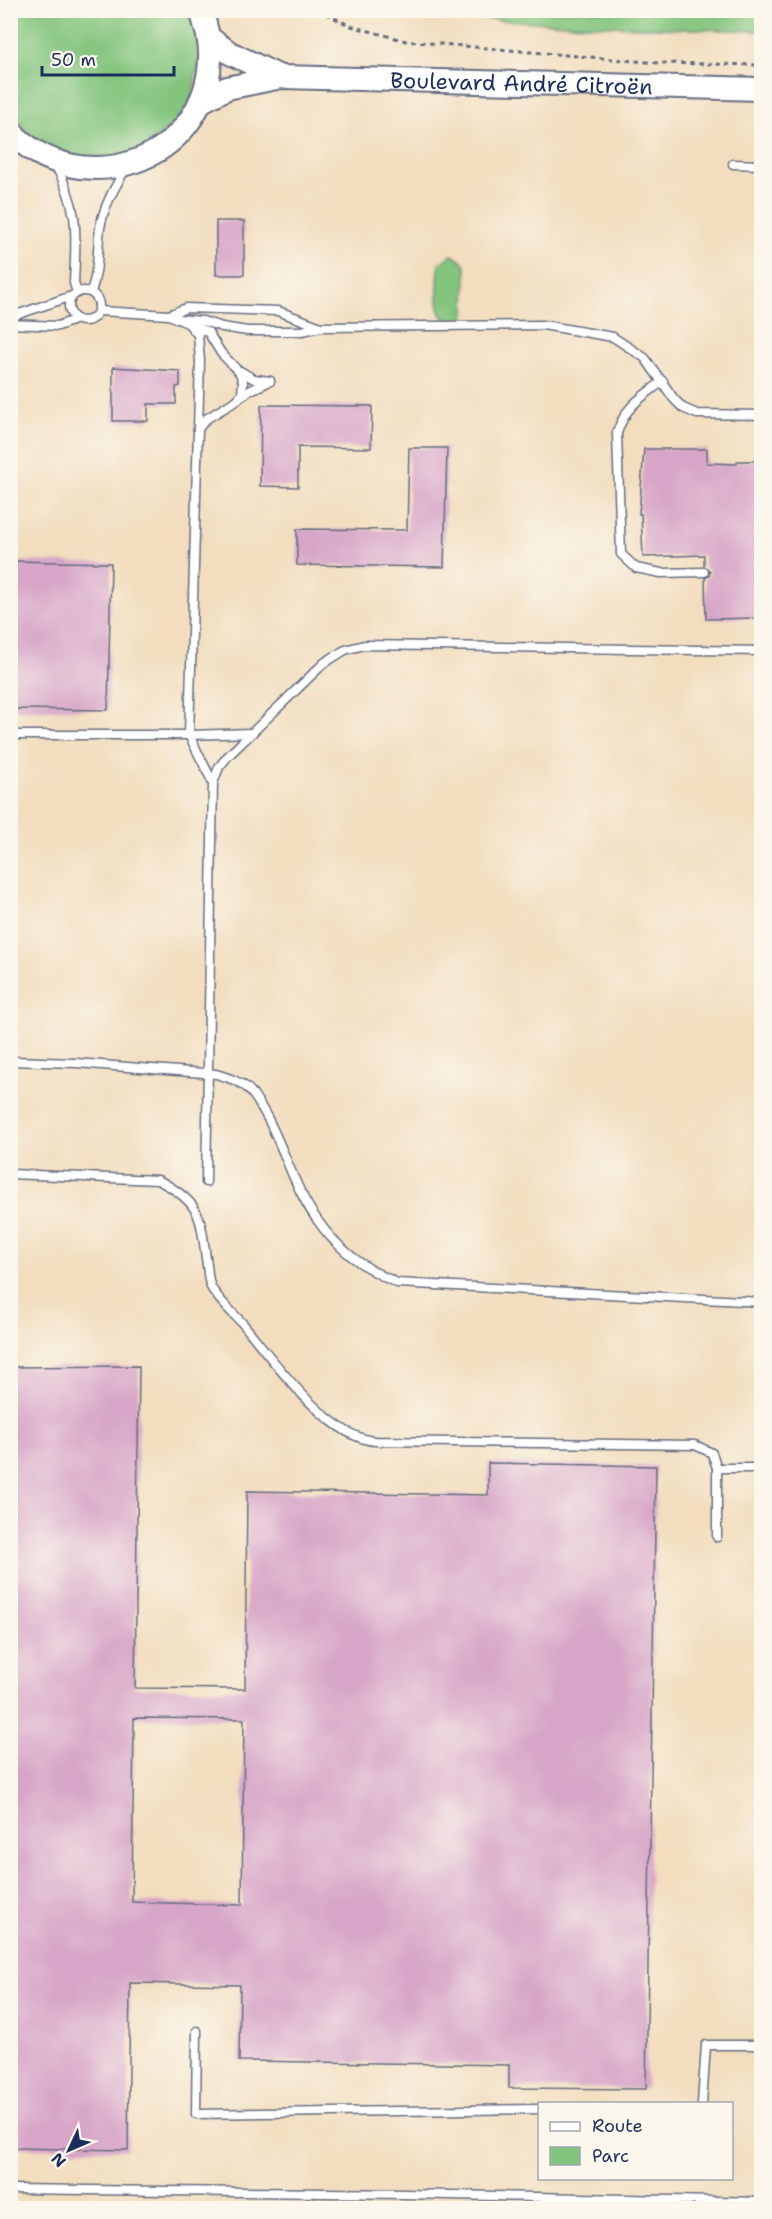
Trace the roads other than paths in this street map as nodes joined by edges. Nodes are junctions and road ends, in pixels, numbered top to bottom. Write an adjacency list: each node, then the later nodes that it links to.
1 (201, 10): 2 (main road, Boulevard André Citroën)
2 (209, 38): 3 (main road, Boulevard André Citroën); 5 (main road, Boulevard André Citroën)
3 (282, 77): 4 (main road, Boulevard André Citroën); 5 (main road, Boulevard André Citroën)
4 (762, 89)
5 (200, 102): 8 (main road, Boulevard André Citroën)
6 (10, 130): 7 (main road, Boulevard André Citroën)
7 (53, 161): 8 (main road, Boulevard André Citroën); 12 (lane)
8 (129, 164): 11 (lane)
9 (733, 164): 10 (lane)
10 (762, 165)
11 (91, 292): 12 (lane); 13 (lane)
12 (74, 294): 14 (lane); 16 (lane)
13 (99, 311): 15 (lane); 16 (lane)
14 (10, 317)
15 (173, 317): 18 (lane); 19 (lane); 19 (lane)
16 (77, 319): 17 (lane)
17 (10, 324)
18 (188, 324): 20 (lane); 24 (lane)
19 (321, 327): 21 (lane)
20 (237, 370): 22 (lane); 22 (lane)
21 (663, 381): 23 (lane); 25 (lane)
22 (237, 400): 24 (lane)
23 (762, 415)
24 (198, 429): 29 (lane)
25 (704, 573)
26 (762, 651): 27 (lane)
27 (252, 733): 29 (lane); 30 (lane)
28 (10, 735): 29 (lane)
29 (189, 735): 30 (lane)
30 (213, 783): 32 (lane)
31 (10, 1061): 32 (lane)
32 (208, 1074): 34 (lane); 35 (lane)
33 (10, 1174): 36 (lane)
34 (206, 1182)
35 (762, 1302)
36 (717, 1468): 37 (lane); 38 (lane)
37 (762, 1468)
38 (717, 1537)
39 (197, 2031): 42 (lane)
40 (762, 2045): 41 (lane)
41 (702, 2102)
42 (538, 2109)
43 (10, 2189): 44 (lane)
44 (762, 2202)

